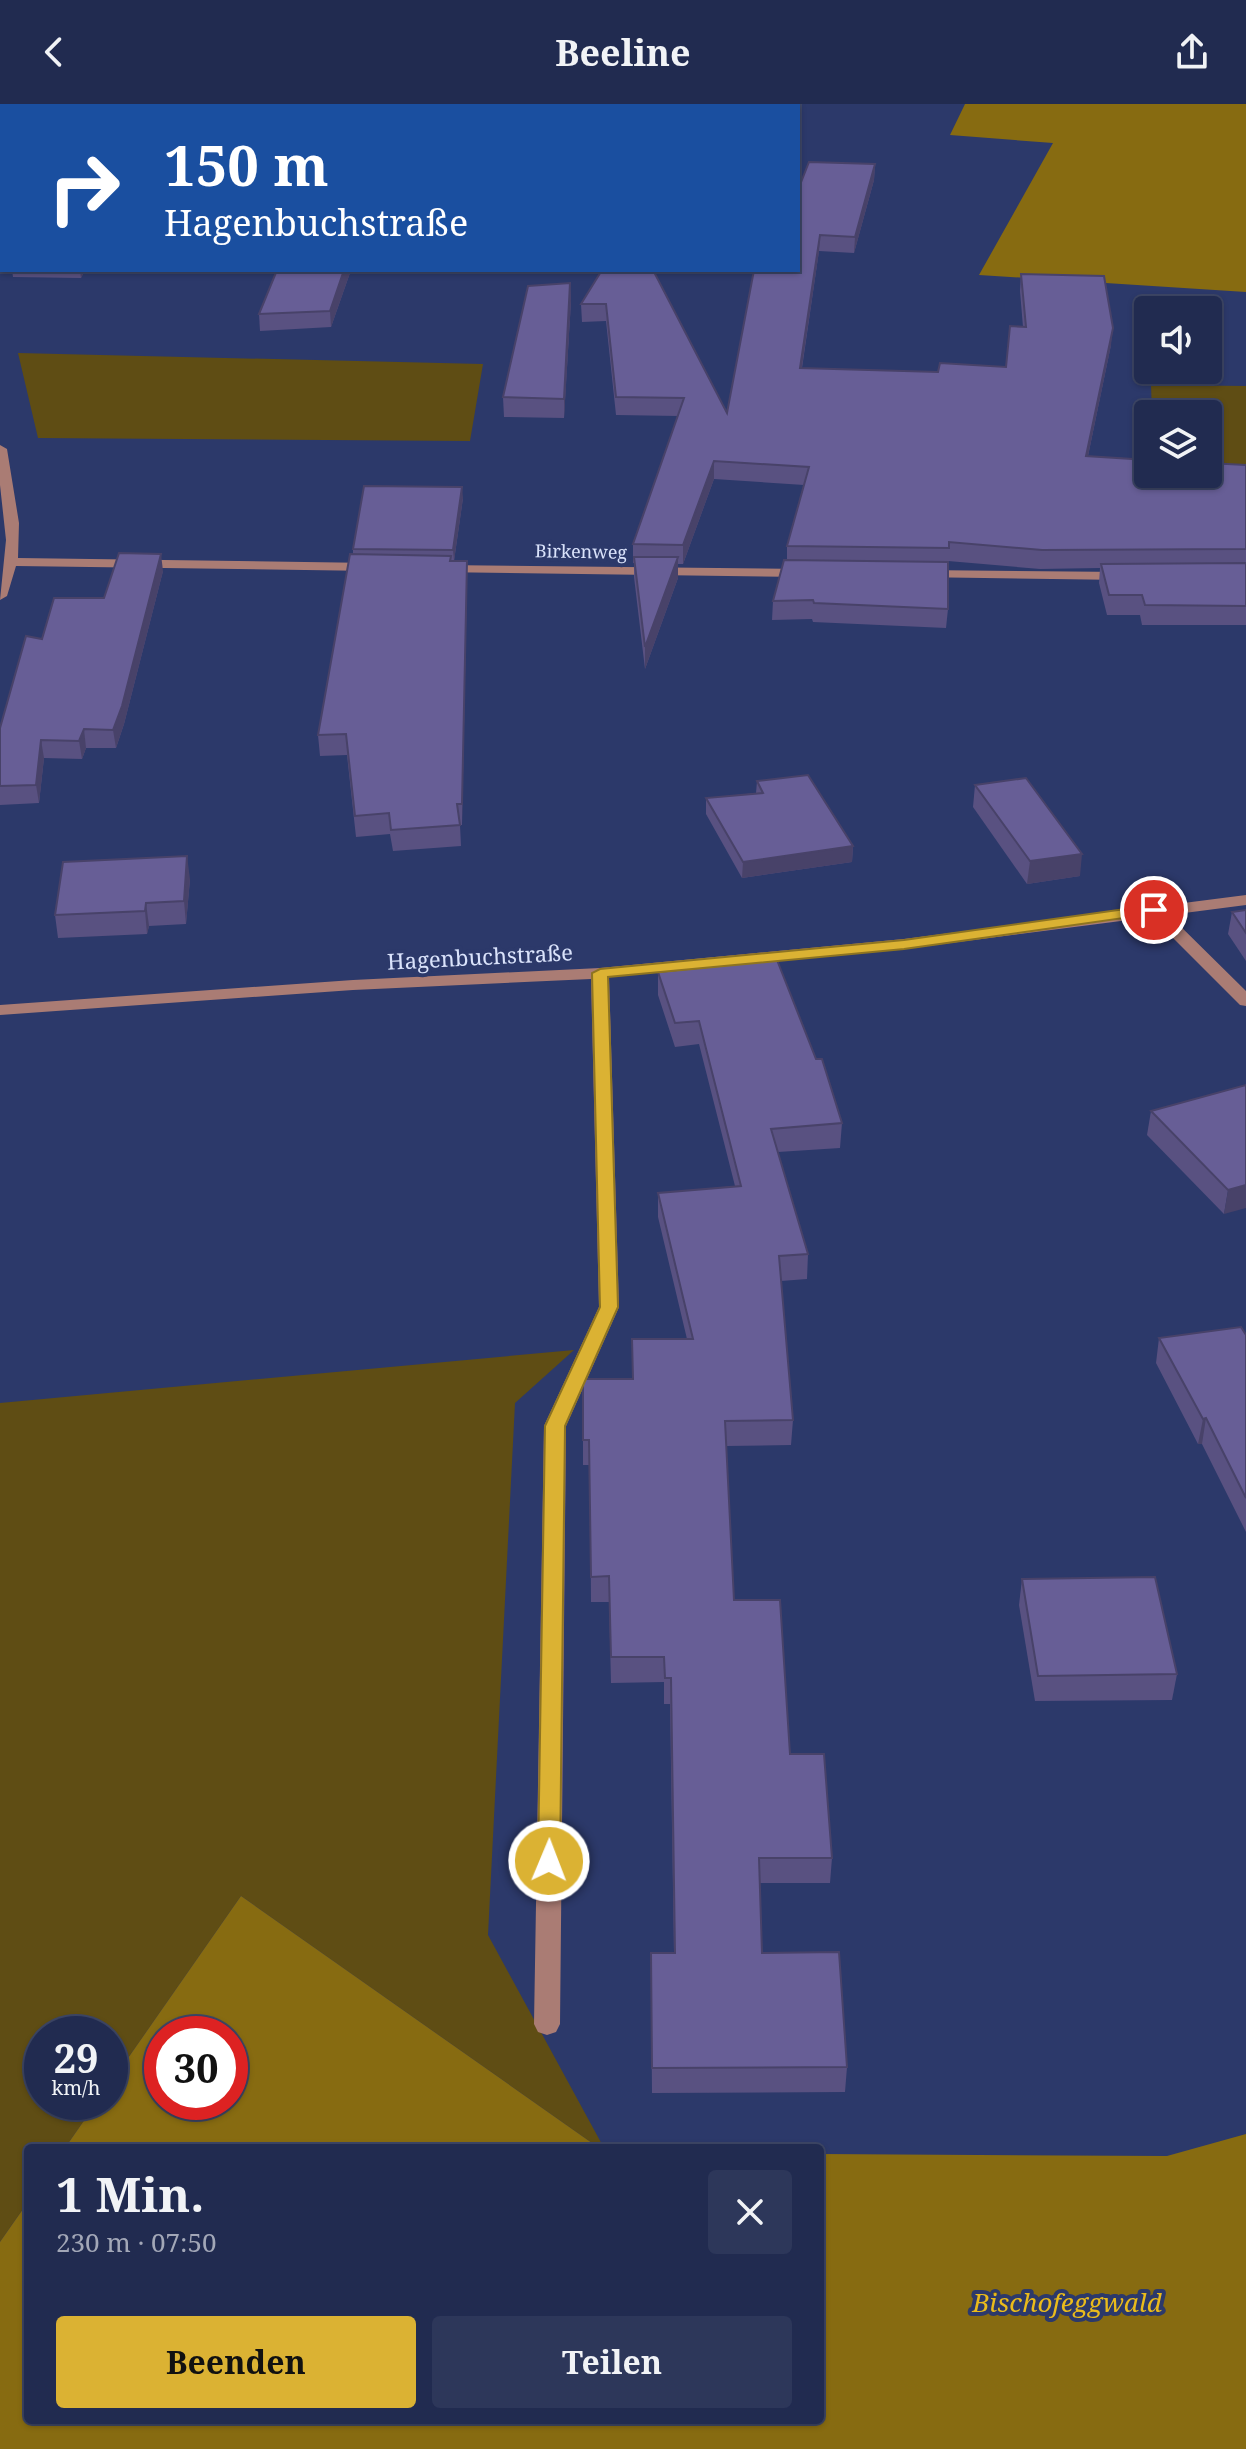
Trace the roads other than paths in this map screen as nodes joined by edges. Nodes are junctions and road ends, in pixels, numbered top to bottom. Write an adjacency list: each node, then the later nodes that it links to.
1 (0, 449): 2 (street)
2 (13, 562): 3 (street); 8 (street)
3 (395, 568)
4 (427, 568): 5 (street, Birkenweg)
5 (814, 573)
6 (909, 574): 7 (street)
7 (1142, 576)
8 (0, 596)
9 (1246, 900): 10 (street, Hagenbuchstraße)
10 (1154, 910): 11 (street, Hagenbuchstraße); 12 (street)
11 (600, 973): 13 (street, Hagenbuchstraße); 14 (street)
12 (1246, 1001)
13 (0, 1010)
14 (547, 2024)

